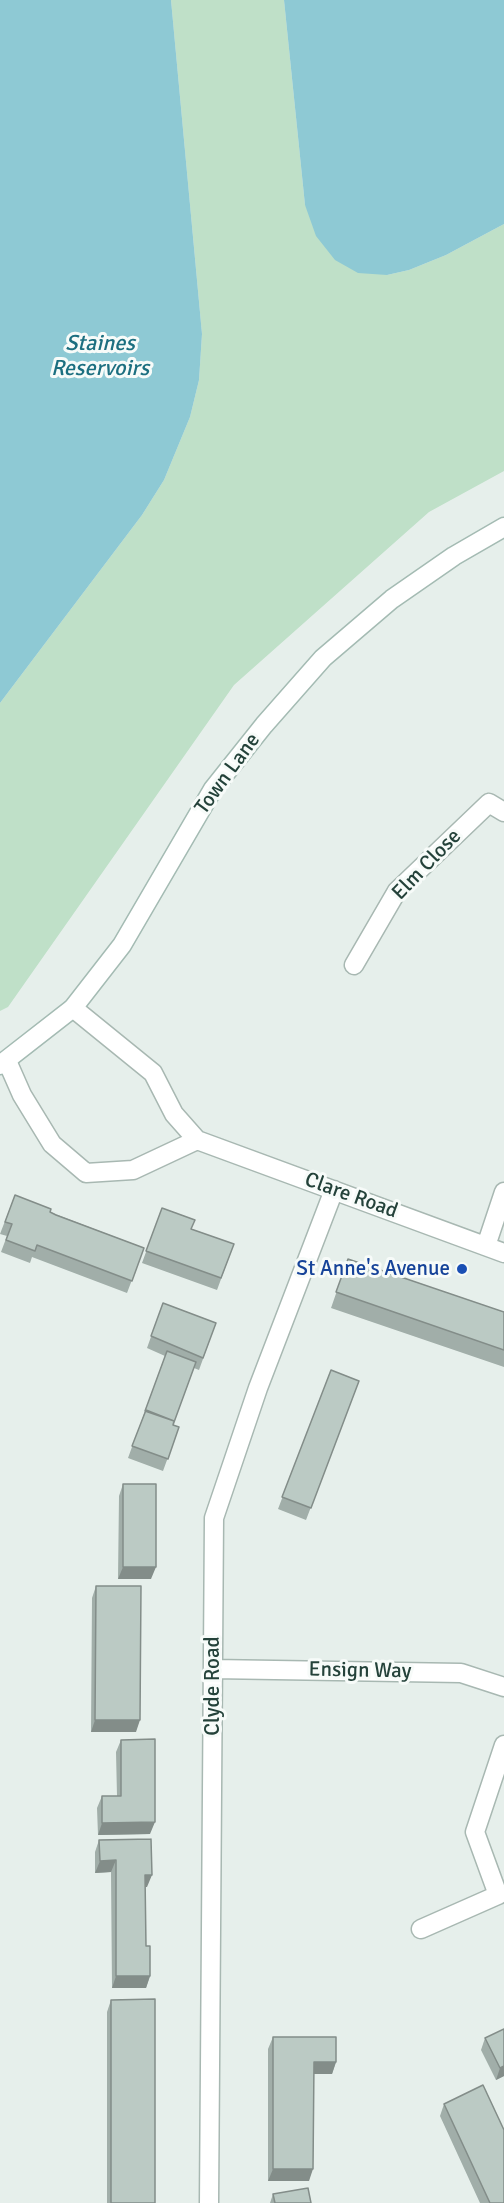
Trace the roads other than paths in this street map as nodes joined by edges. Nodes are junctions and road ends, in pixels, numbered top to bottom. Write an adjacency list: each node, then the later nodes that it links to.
1 (504, 528): 4 (street, Town Lane)
2 (499, 802): 3 (street, Elm Close)
3 (354, 965)
4 (73, 1008): 5 (street, Town Lane); 6 (street, Clare Road)
5 (3, 1063): 6 (street)
6 (197, 1140): 7 (street, Clare Road)
7 (334, 1190): 9 (street, Clare Road); 11 (street, Clyde Road)
8 (504, 1192): 9 (street)
9 (486, 1246): 10 (street, Clare Road)
10 (504, 1253)
11 (213, 1669): 12 (street, Ensign Way); 15 (street, Clyde Road)
12 (504, 1687)
13 (504, 1745): 14 (street)
14 (421, 1929)
15 (209, 2203)

